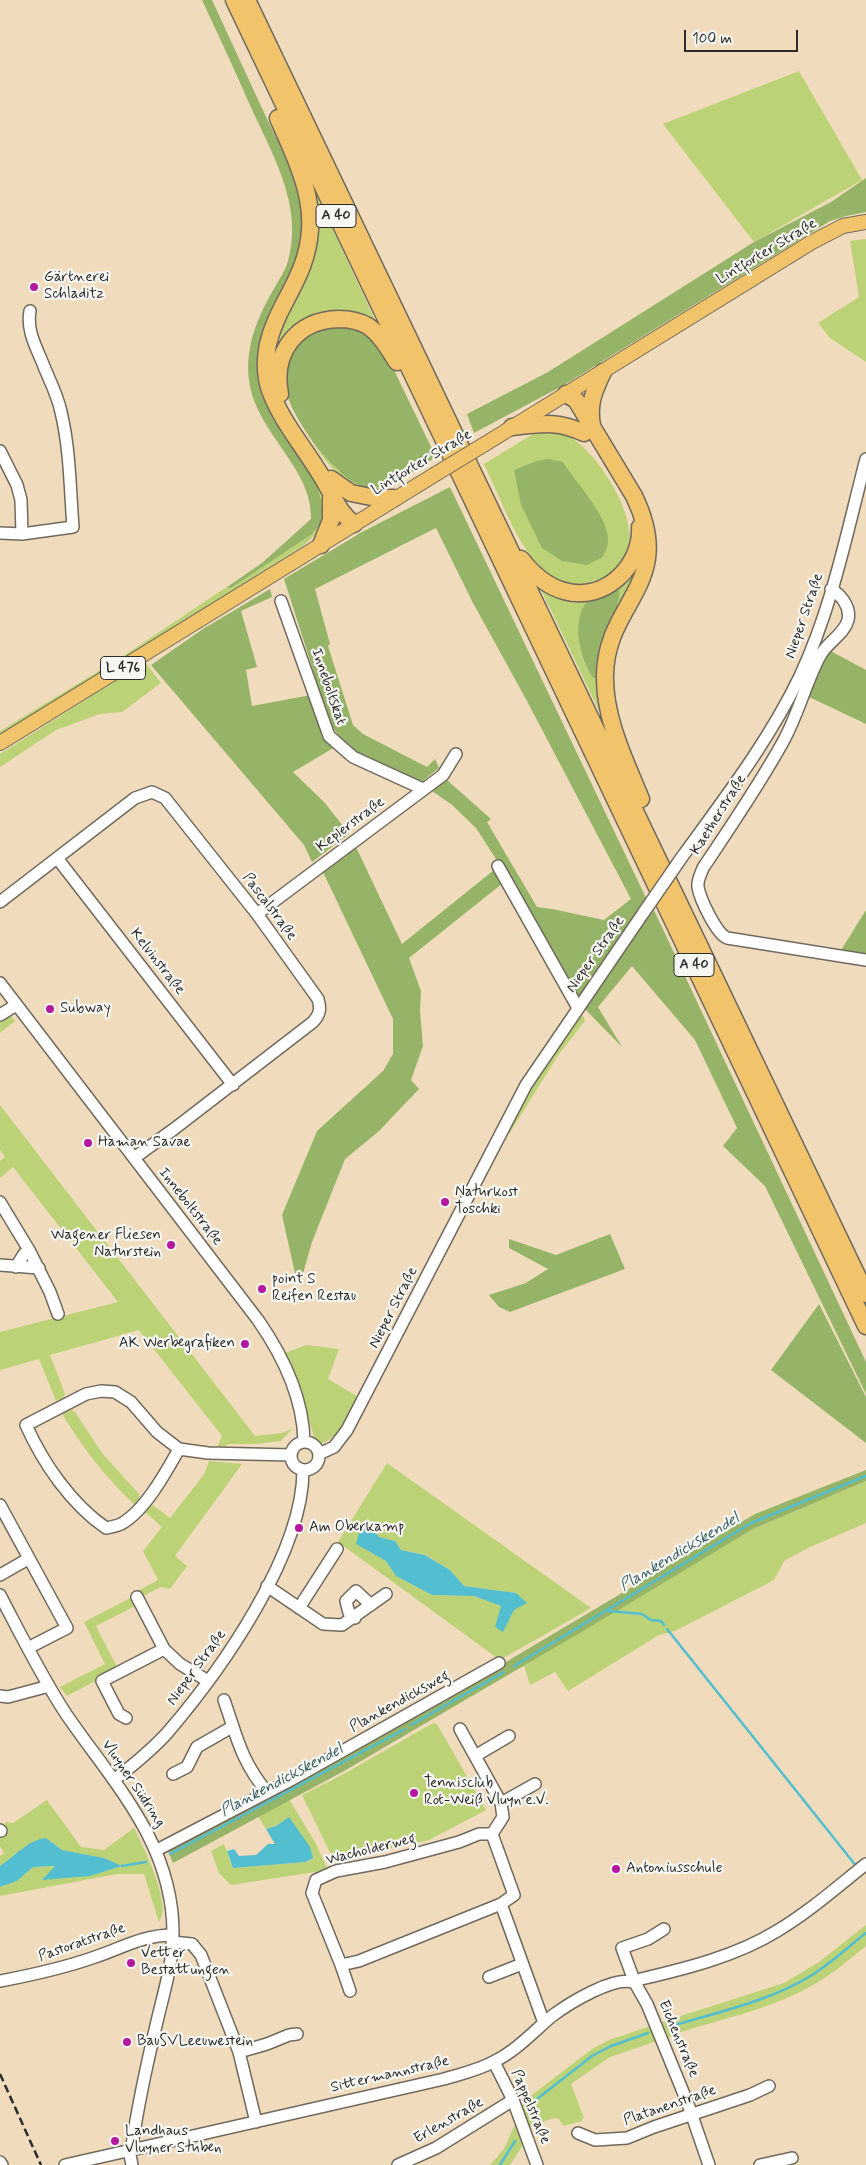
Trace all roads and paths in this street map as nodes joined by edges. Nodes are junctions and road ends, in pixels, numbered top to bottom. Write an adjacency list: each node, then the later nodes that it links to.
1 (230, 0): 13 (highway)
2 (234, 0): 9 (highway, A 40)
3 (248, 0): 18 (highway, A 40)
4 (866, 222): 6 (main road, Lintforter Straße / L 476)
5 (30, 311): 17 (street)
6 (603, 372): 7 (main road, Lintforter Straße / L 476); 10 (highway)
7 (566, 394): 8 (main road, Lintforter Straße / L 476); 10 (highway)
8 (512, 427): 10 (highway); 14 (main road, Lintforter Straße / L 476, bridge)
9 (440, 432): 13 (highway); 44 (highway, A 40)
10 (589, 432): 18 (highway); 30 (highway)
11 (0, 450): 17 (street)
12 (866, 459): 20 (street, Nieper Straße)
13 (329, 482): 14 (highway); 15 (highway); 19 (highway)
14 (394, 498): 15 (main road, Lintforter Straße / L 476)
15 (354, 524): 19 (main road, Lintforter Straße / L 476)
16 (0, 533): 17 (street)
17 (22, 534)
18 (505, 538): 30 (highway, A 40)
19 (321, 545): 22 (main road, Lintforter Straße / L 476)
20 (832, 589): 29 (street, Kaetherstraße); 33 (street, Nieper Straße, bridge)
21 (281, 601): 24 (street, Inneboltskat)
22 (0, 743)
23 (456, 754): 24 (street, Keplerstraße)
24 (423, 790): 28 (street, Keplerstraße)
25 (57, 858): 27 (street, Pascalstraße); 28 (street, Pascalstraße); 35 (street, Kelvinstraße)
26 (498, 866): 33 (street)
27 (0, 902)
28 (257, 914): 35 (street, Pascalstraße)
29 (866, 960)
30 (708, 962): 42 (highway, A 40)
31 (0, 983): 32 (street, Inneboltstraße)
32 (16, 1005): 34 (street); 36 (street, Inneboltstraße)
33 (578, 1008): 47 (street, Nieper Straße)
34 (0, 1015)
35 (233, 1084): 36 (street, Pascalstraße)
36 (134, 1158): 45 (street, Inneboltstraße)
37 (0, 1202): 38 (street)
38 (29, 1250): 40 (street); 41 (street)
39 (0, 1265): 40 (street)
40 (16, 1266): 41 (street)
41 (39, 1268): 43 (street)
42 (866, 1294)
43 (58, 1314)
44 (866, 1326)
45 (304, 1441): 47 (street); 48 (street)
46 (179, 1449): 46 (street); 48 (street)
47 (319, 1454): 49 (street)
48 (291, 1455): 49 (street)
49 (303, 1470): 54 (street, Nieper Straße)
50 (0, 1505): 52 (street)
51 (337, 1549): 59 (street)
52 (28, 1559): 53 (street); 61 (street)
53 (0, 1575)
54 (267, 1586): 59 (street); 64 (street, Nieper Straße)
55 (386, 1594): 58 (street)
56 (0, 1595): 61 (street, Vluyner Südring)
57 (137, 1597): 62 (street)
58 (371, 1605): 60 (street); 60 (street)
59 (299, 1608): 60 (street)
60 (355, 1618)
61 (28, 1648): 65 (street, Vluyner Südring)
62 (164, 1649): 64 (street); 68 (street)
63 (499, 1663): 76 (street, Plankendicksweg)
64 (208, 1681): 74 (street, Nieper Straße)
65 (50, 1686): 66 (street); 74 (street, Vluyner Südring)
66 (0, 1696)
67 (224, 1700): 69 (street)
68 (126, 1718)
69 (232, 1727): 73 (street); 76 (street)
70 (460, 1729): 72 (street)
71 (509, 1736): 72 (street)
72 (475, 1756): 77 (street)
73 (173, 1774)
74 (114, 1780): 79 (street, Vluyner Südring)
75 (535, 1784): 77 (street)
76 (267, 1792): 79 (street, Plankendicksweg)
77 (500, 1803): 78 (street)
78 (492, 1834): 81 (street); 85 (street, Wacholderweg)
79 (157, 1850): 83 (street, Vluyner Südring)
80 (862, 1867): 88 (street, Sittermannstraße)
81 (501, 1904): 84 (street); 85 (street)
82 (664, 1929): 88 (street)
83 (172, 1939): 87 (street, Pastoratstraße); 92 (street, Pastoratstraße); 99 (street, Vluyner Südring)
84 (522, 1964): 86 (street); 90 (street)
85 (341, 1965): 89 (street, Wacholderweg)
86 (489, 1977)
87 (0, 1981)
88 (635, 1983): 90 (street, Sittermannstraße); 96 (street, Eichenstraße)
89 (350, 1991)
90 (544, 2024): 93 (street, Sittermannstraße)
91 (297, 2034): 92 (street)
92 (239, 2052): 97 (street, Pastoratstraße)
93 (494, 2062): 95 (street, Pappelstraße); 97 (street, Sittermannstraße)
94 (769, 2086): 96 (street, Platanenstraße)
95 (513, 2100): 103 (street, Erlenstraße); 104 (street, Pappelstraße)
96 (692, 2114): 98 (street, Platanenstraße); 105 (street, Eichenstraße)
97 (256, 2122): 99 (street, Sittermannstraße)
98 (578, 2133)
99 (129, 2150): 101 (street); 102 (street)
100 (792, 2158): 106 (street)
101 (65, 2165)
102 (132, 2165)
103 (398, 2165)
104 (537, 2165)
105 (709, 2165)
106 (760, 2165)

